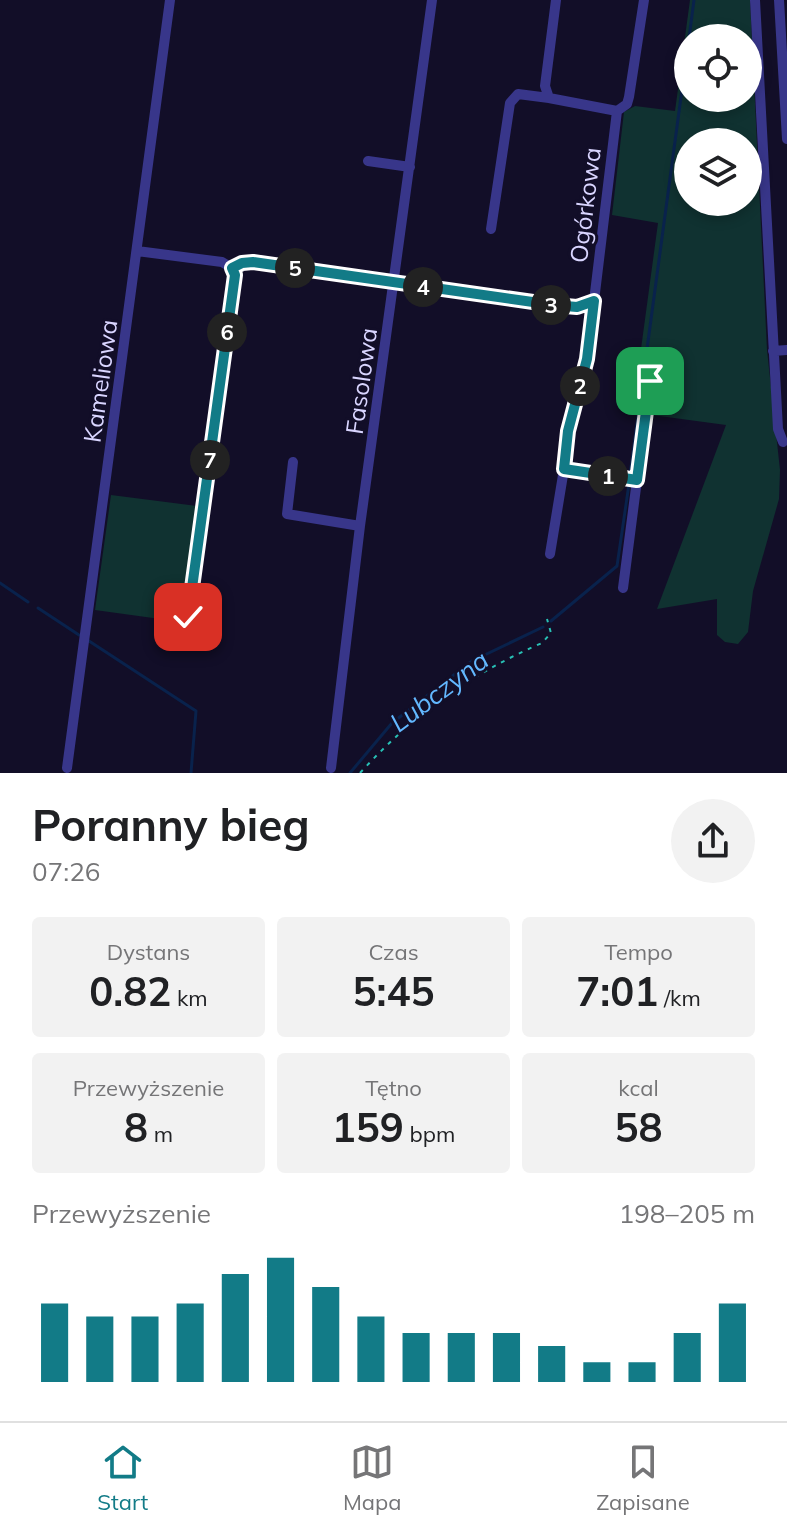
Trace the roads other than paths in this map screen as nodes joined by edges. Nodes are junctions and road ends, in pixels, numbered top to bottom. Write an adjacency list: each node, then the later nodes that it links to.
1 (170, 0): 13 (street, Kameliowa)
2 (432, 0): 11 (street, Fasolowa)
3 (556, 0): 7 (street)
4 (644, 0): 8 (street, Ogórkowa)
5 (755, 0): 17 (street)
6 (779, 0): 9 (street)
7 (549, 98): 8 (street); 12 (street)
8 (617, 111): 21 (street, Ogórkowa)
9 (787, 139)
10 (368, 161): 11 (street)
11 (410, 167): 15 (street, Fasolowa)
12 (491, 229)
13 (137, 251): 14 (street); 27 (street, Kameliowa)
14 (232, 268): 15 (street); 26 (street)
15 (394, 282): 23 (street, Fasolowa)
16 (787, 350): 17 (street)
17 (773, 351): 19 (street)
18 (650, 381): 22 (street)
19 (783, 442)
20 (293, 462): 23 (street)
21 (564, 469): 22 (street); 24 (street, Ogórkowa)
22 (637, 480): 25 (street)
23 (360, 526): 28 (street, Fasolowa)
24 (550, 554)
25 (623, 588)
26 (188, 617)
27 (67, 768)
28 (331, 768)

